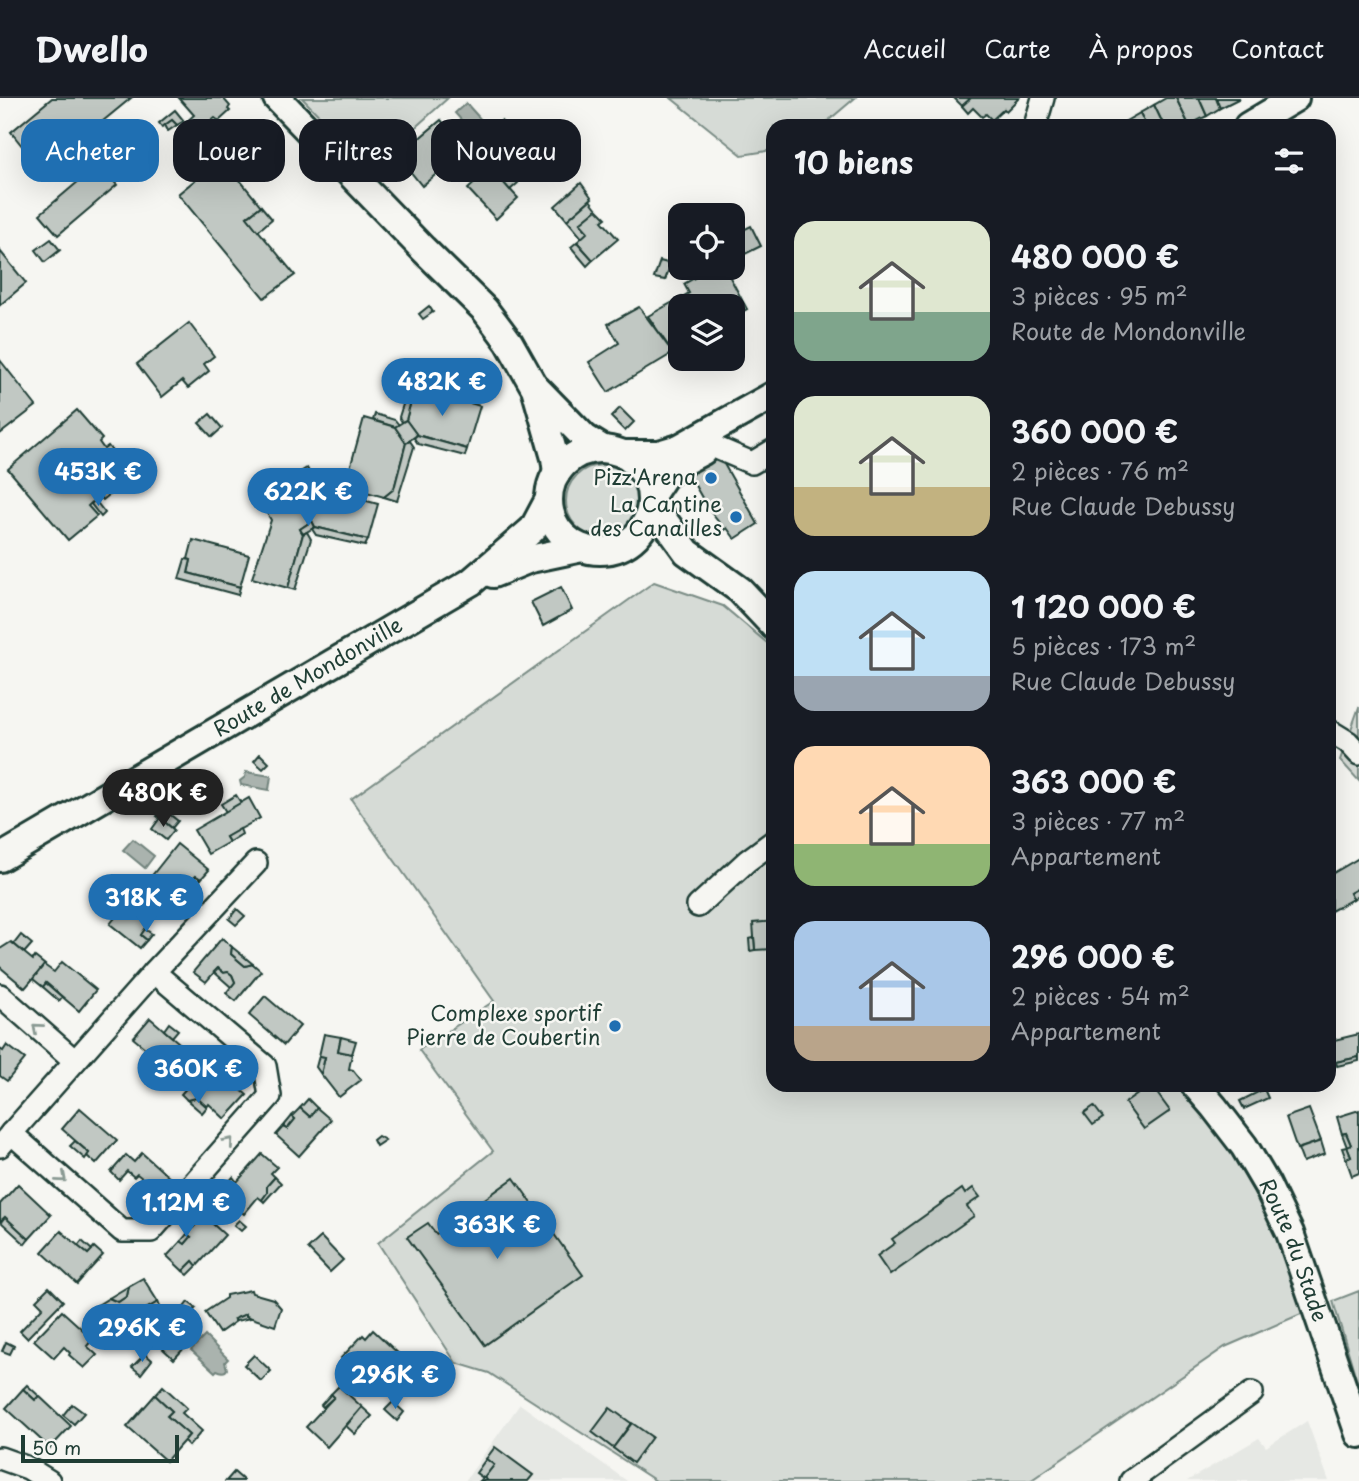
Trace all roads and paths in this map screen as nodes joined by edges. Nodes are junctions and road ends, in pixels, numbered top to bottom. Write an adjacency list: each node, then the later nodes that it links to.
1 (277, 98): 6 (main road)
2 (1043, 98): 4 (street)
3 (1295, 98): 5 (main road)
4 (1037, 119)
5 (1260, 119)
6 (535, 388): 10 (main road); 12 (main road)
7 (766, 399): 10 (main road)
8 (766, 414): 9 (main road)
9 (712, 446): 11 (street); 14 (main road)
10 (613, 451): 12 (main road); 14 (main road)
11 (766, 455)
12 (557, 473): 13 (main road)
13 (549, 499): 16 (main road); 18 (main road, Route de Mondonville)
14 (652, 499): 15 (main road); 17 (main road)
15 (623, 547): 16 (main road); 17 (main road)
16 (582, 548): 18 (main road, Route de Mondonville)
17 (687, 552): 19 (main road)
18 (471, 582): 23 (main road, Route de Mondonville)
19 (766, 618)
20 (1336, 735): 21 (street)
21 (1359, 754)
22 (766, 847): 25 (street)
23 (0, 858)
24 (256, 863): 26 (street)
25 (698, 906)
26 (154, 972): 28 (street); 30 (street, one-way to 26)
27 (0, 995): 28 (street, one-way to 27)
28 (75, 1061): 30 (street)
29 (1201, 1092): 32 (main road, Route du Stade)
30 (6, 1139)
31 (1252, 1393): 35 (street)
32 (1359, 1434)
33 (0, 1458): 34 (street)
34 (49, 1481)
35 (1131, 1481)

